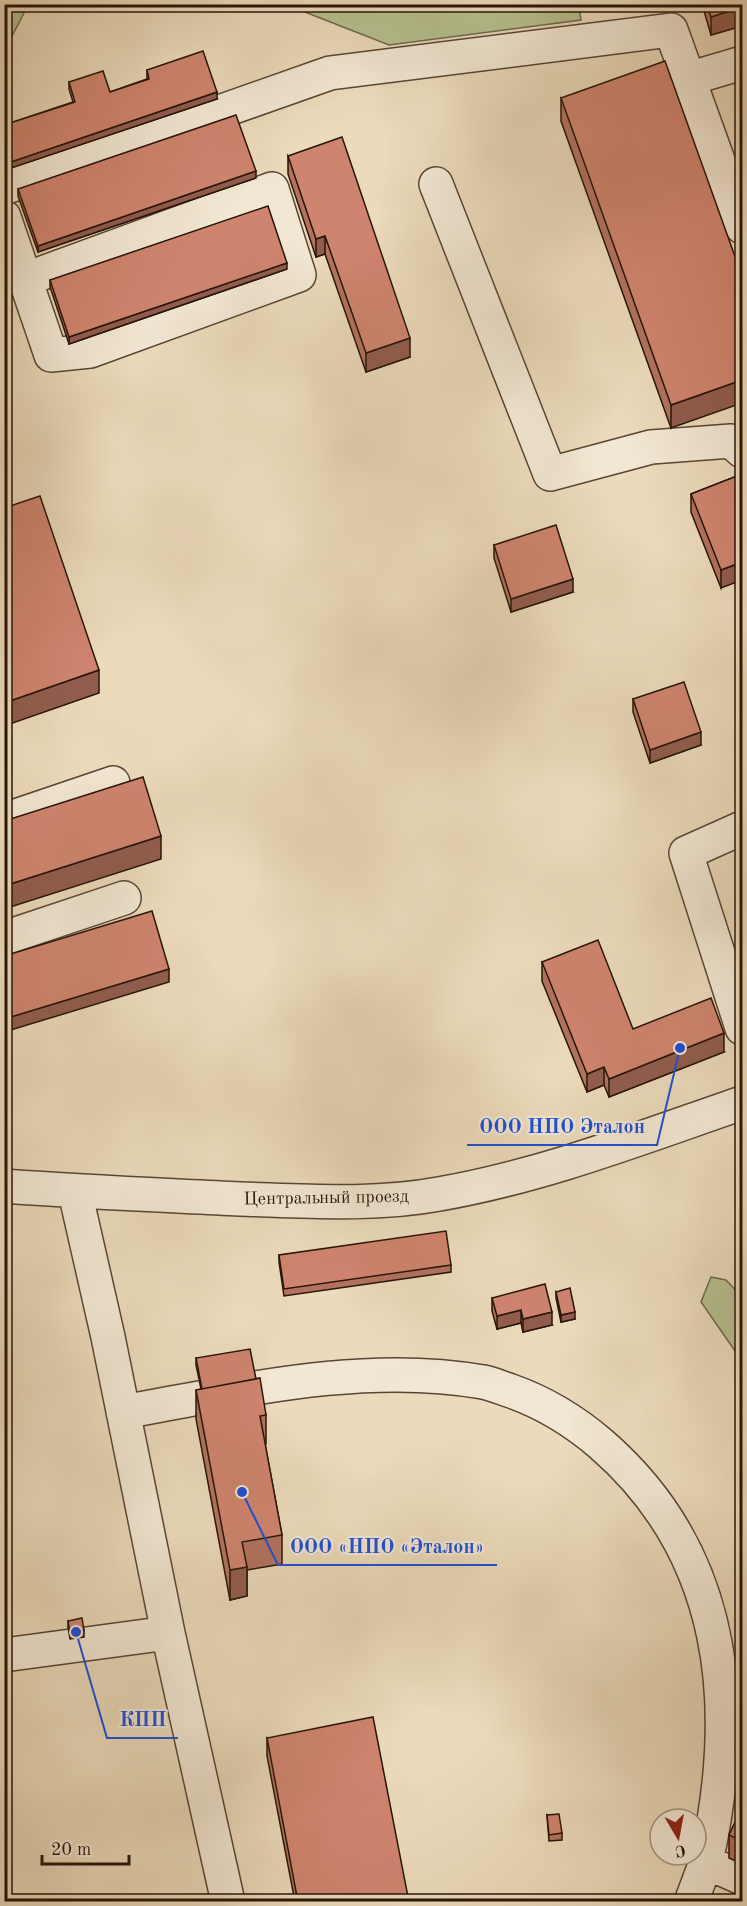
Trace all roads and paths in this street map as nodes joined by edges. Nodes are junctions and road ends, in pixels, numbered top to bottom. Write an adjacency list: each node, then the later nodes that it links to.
1 (742, 63): 2 (street)
2 (688, 78): 4 (street); 6 (street)
3 (436, 184): 8 (street)
4 (4, 188)
5 (4, 217): 7 (street)
6 (742, 227)
7 (26, 279): 7 (street)
8 (742, 451)
9 (113, 783): 10 (street)
10 (4, 820)
11 (742, 828): 14 (street)
12 (123, 898): 13 (street)
13 (4, 938)
14 (742, 1028)
15 (742, 1103): 17 (street, Центральный проезд)
16 (4, 1186): 17 (street, Центральный проезд)
17 (75, 1192): 18 (street)
18 (123, 1412): 19 (street); 21 (street)
19 (168, 1633): 20 (street); 25 (street)
20 (4, 1655)
21 (708, 1852)
22 (708, 1863): 24 (street)
23 (704, 1867): 26 (street)
24 (742, 1878)
25 (228, 1902)
26 (690, 1902)

